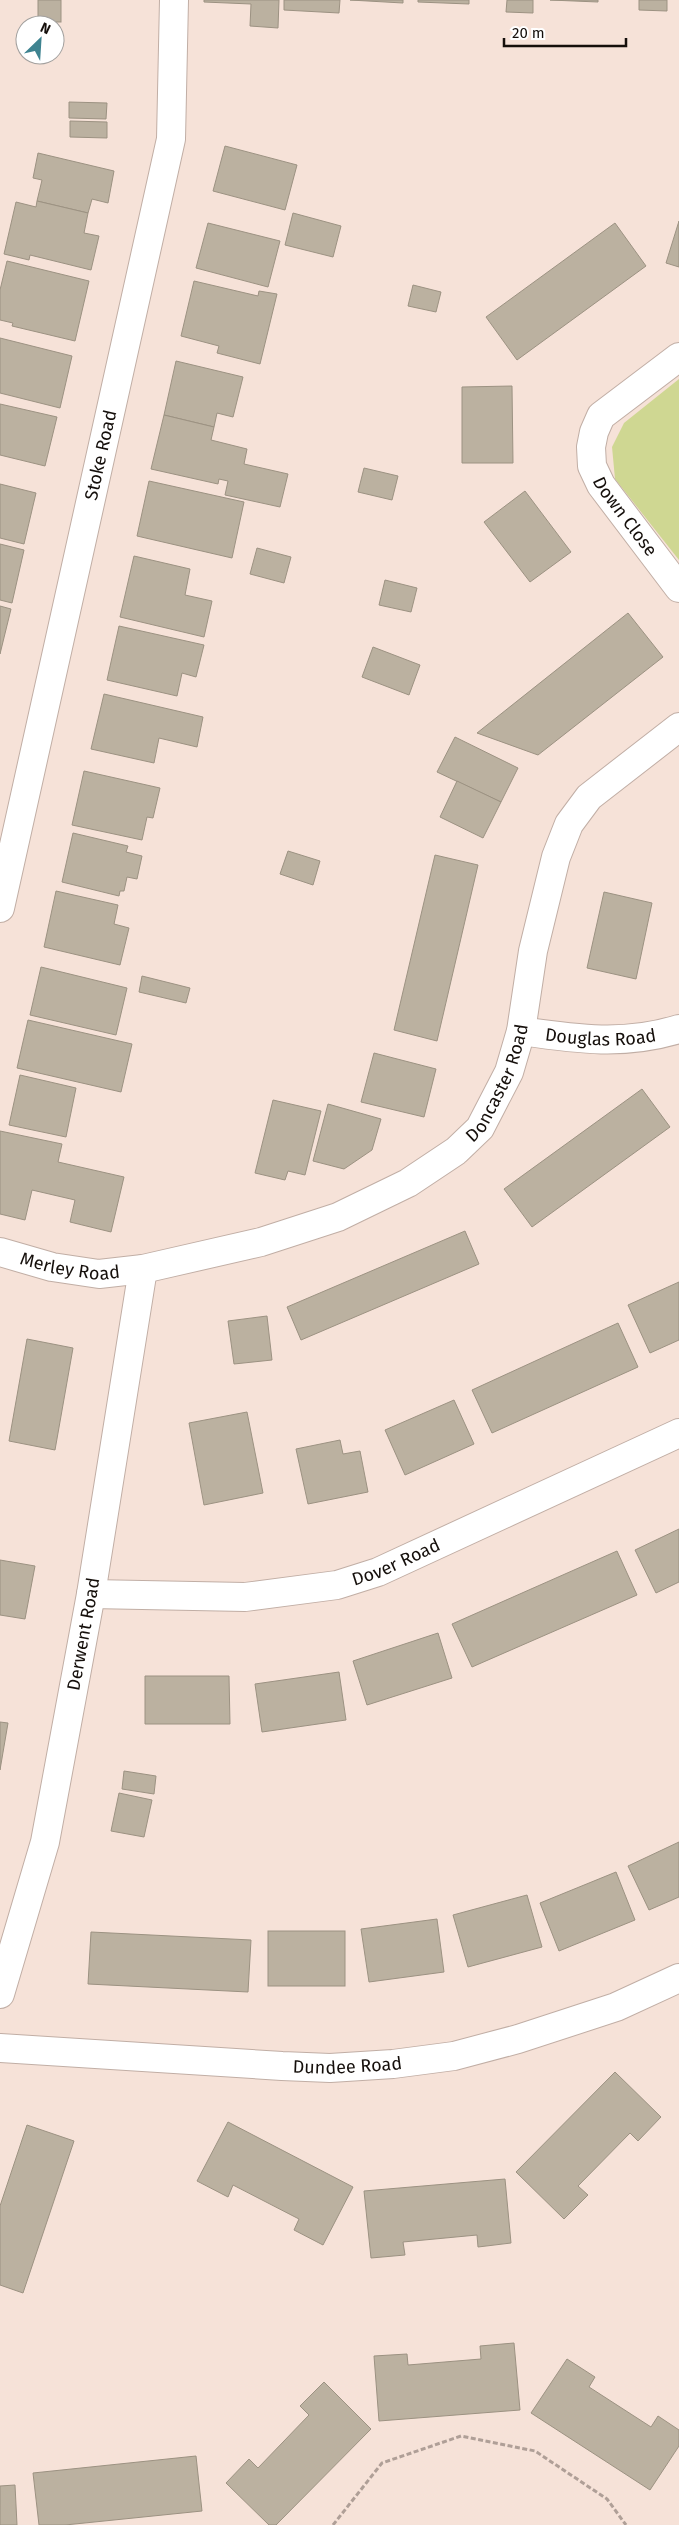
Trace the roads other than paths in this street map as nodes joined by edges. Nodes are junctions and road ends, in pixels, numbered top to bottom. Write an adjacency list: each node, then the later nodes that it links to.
1 (174, 0): 5 (street, Stoke Road)
2 (679, 357): 3 (street, Down Close)
3 (679, 588)
4 (679, 727): 7 (street, Doncaster Road)
5 (0, 908)
6 (679, 1029): 7 (street, Douglas Road)
7 (521, 1031): 9 (street, Doncaster Road)
8 (0, 1252): 9 (street, Merley Road)
9 (143, 1269): 11 (street, Derwent Road)
10 (679, 1433): 11 (street, Dover Road)
11 (91, 1594): 13 (street, Derwent Road)
12 (679, 1978): 14 (street, Dundee Road)
13 (0, 1994)
14 (0, 2048)

